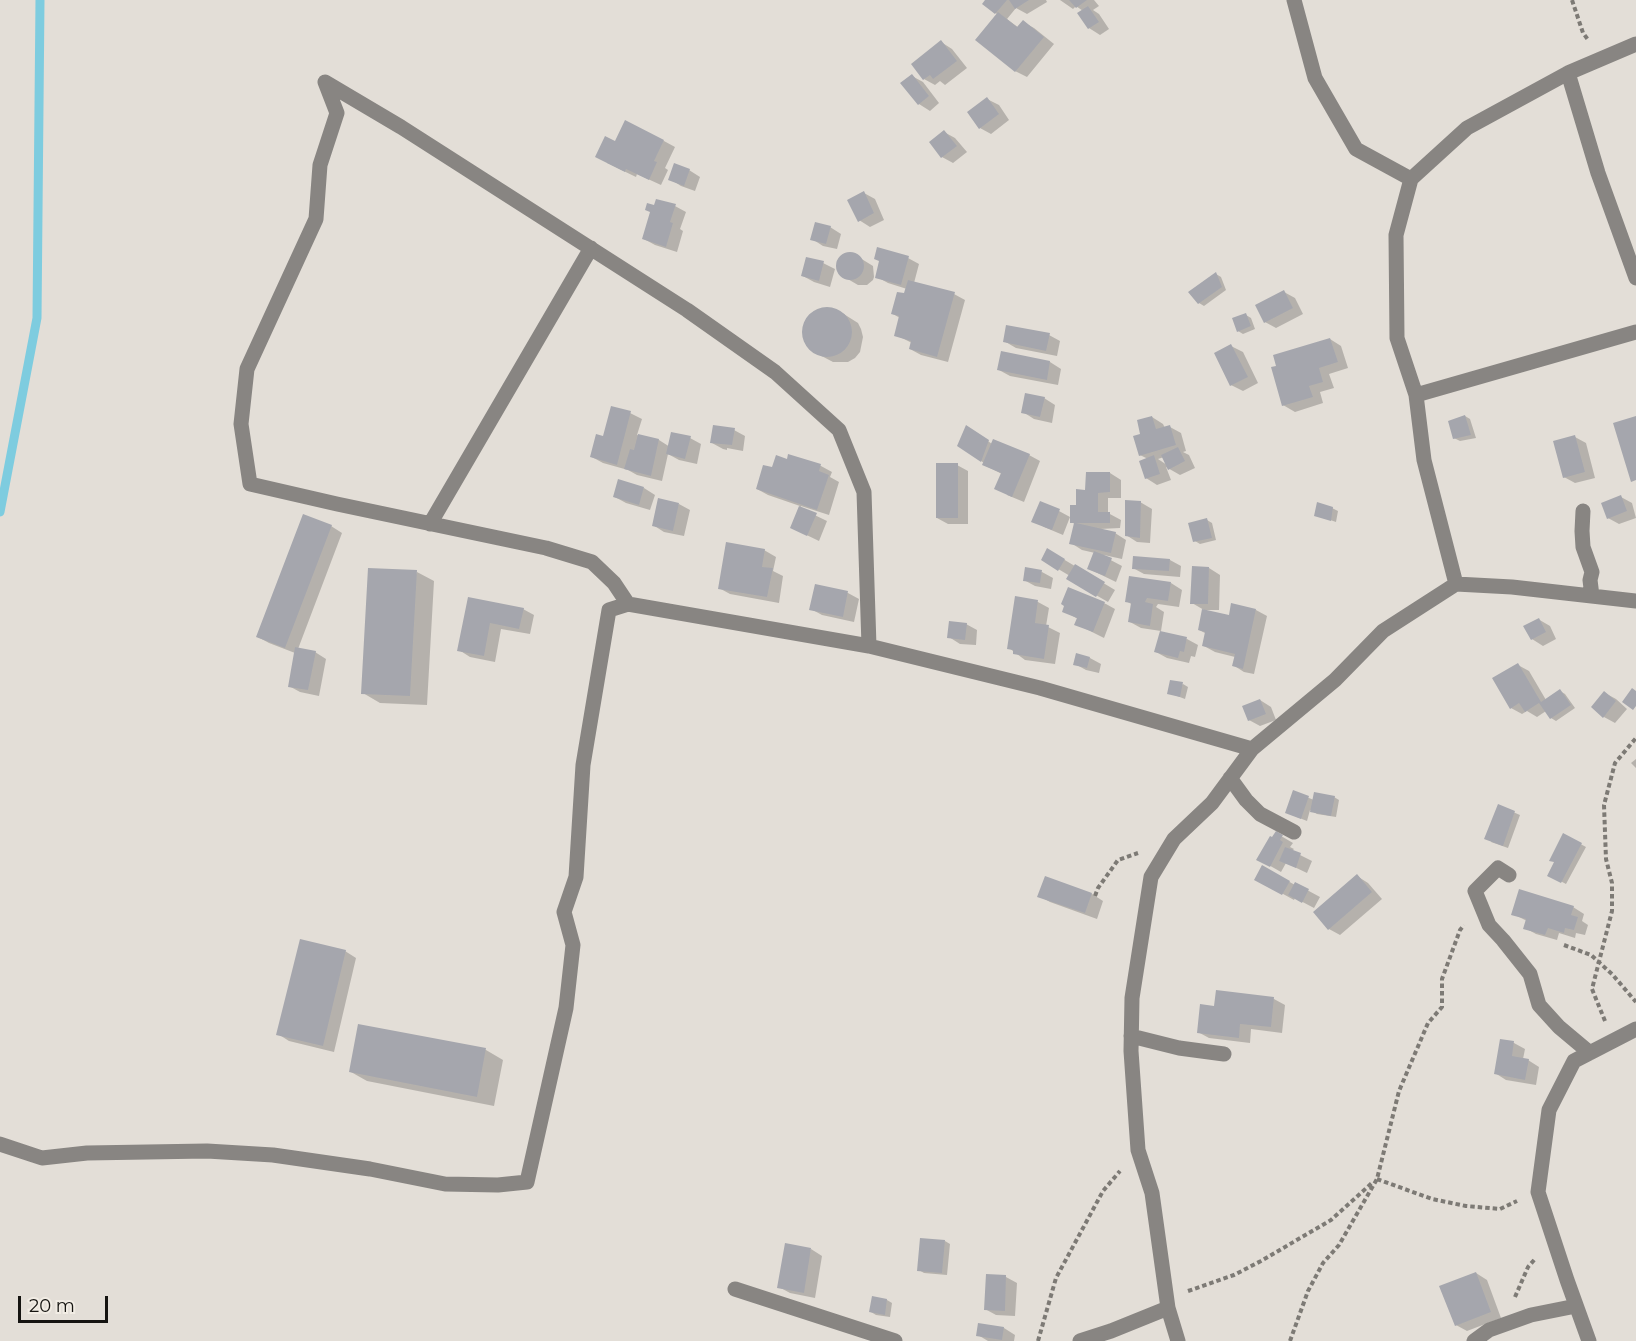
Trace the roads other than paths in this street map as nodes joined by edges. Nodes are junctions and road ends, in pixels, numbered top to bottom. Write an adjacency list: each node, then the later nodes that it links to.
1 (1294, 0): 4 (street)
2 (1636, 44): 3 (street)
3 (1568, 72): 4 (street); 6 (street)
4 (1411, 179): 8 (street)
5 (591, 248): 10 (street); 10 (street); 15 (street)
6 (1636, 278)
7 (1636, 332): 8 (street)
8 (1416, 395): 11 (street)
9 (1582, 511): 12 (street)
10 (430, 524): 14 (street)
11 (1456, 584): 12 (street); 16 (street)
12 (1592, 596): 13 (street)
13 (1636, 602)
14 (628, 604): 15 (street); 24 (street)
15 (869, 646): 16 (street)
16 (1252, 749): 17 (street)
17 (1230, 778): 18 (street); 21 (street)
18 (1294, 832)
19 (1509, 874): 22 (street)
20 (1636, 1029): 22 (street)
21 (1131, 1036): 23 (street); 27 (street)
22 (1590, 1053): 26 (street)
23 (1224, 1054)
24 (0, 1144)
25 (735, 1289): 28 (street)
26 (1576, 1306): 31 (street); 32 (street)
27 (1168, 1308): 29 (street); 30 (street)
28 (895, 1341)
29 (1080, 1341)
30 (1178, 1341)
31 (1474, 1341)
32 (1589, 1341)

